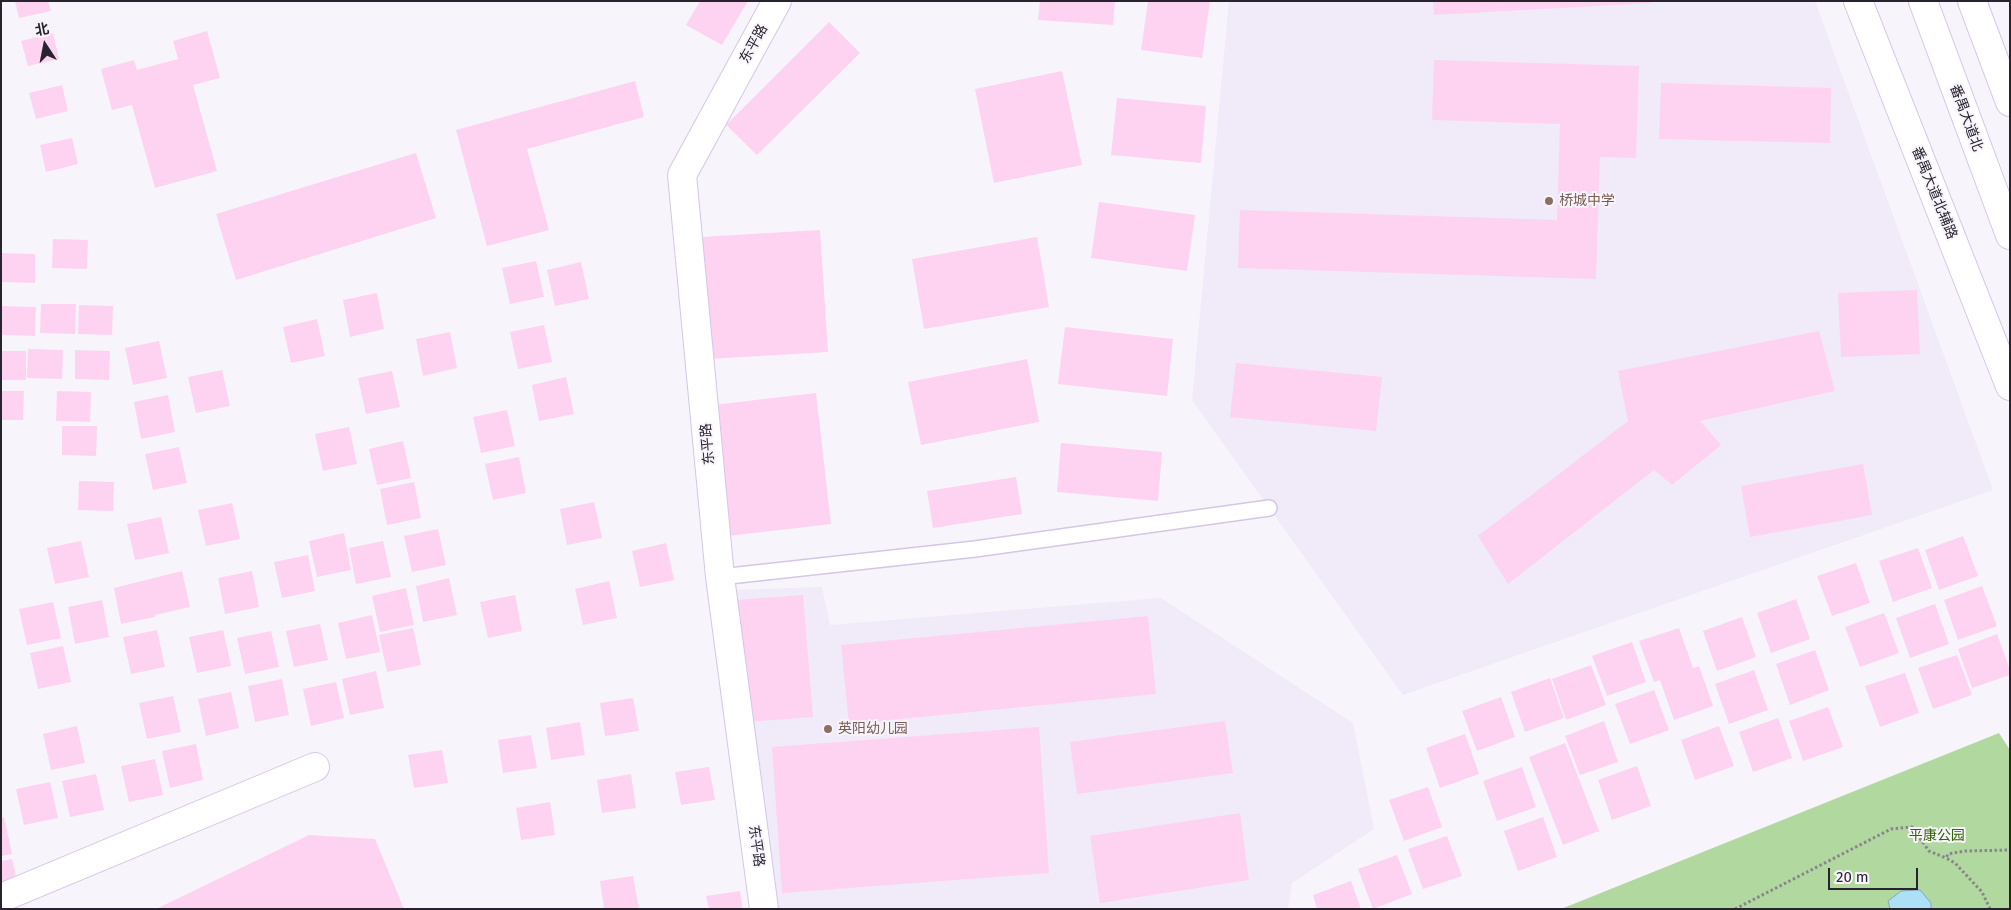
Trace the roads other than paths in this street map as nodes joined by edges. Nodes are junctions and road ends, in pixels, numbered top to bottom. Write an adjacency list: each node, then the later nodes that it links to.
1 (777, 1): 9 (main road, 东平路)
2 (1858, 1): 7 (main road, 番禺大道北辅路)
3 (1923, 1): 6 (main road, 番禺大道北)
4 (1972, 1): 5 (main road)
5 (2010, 102)
6 (2010, 235)
7 (2008, 377)
8 (1269, 508): 9 (lane)
9 (720, 577): 12 (main road, 东平路)
10 (315, 767): 11 (main road)
11 (1, 898)
12 (764, 909)

